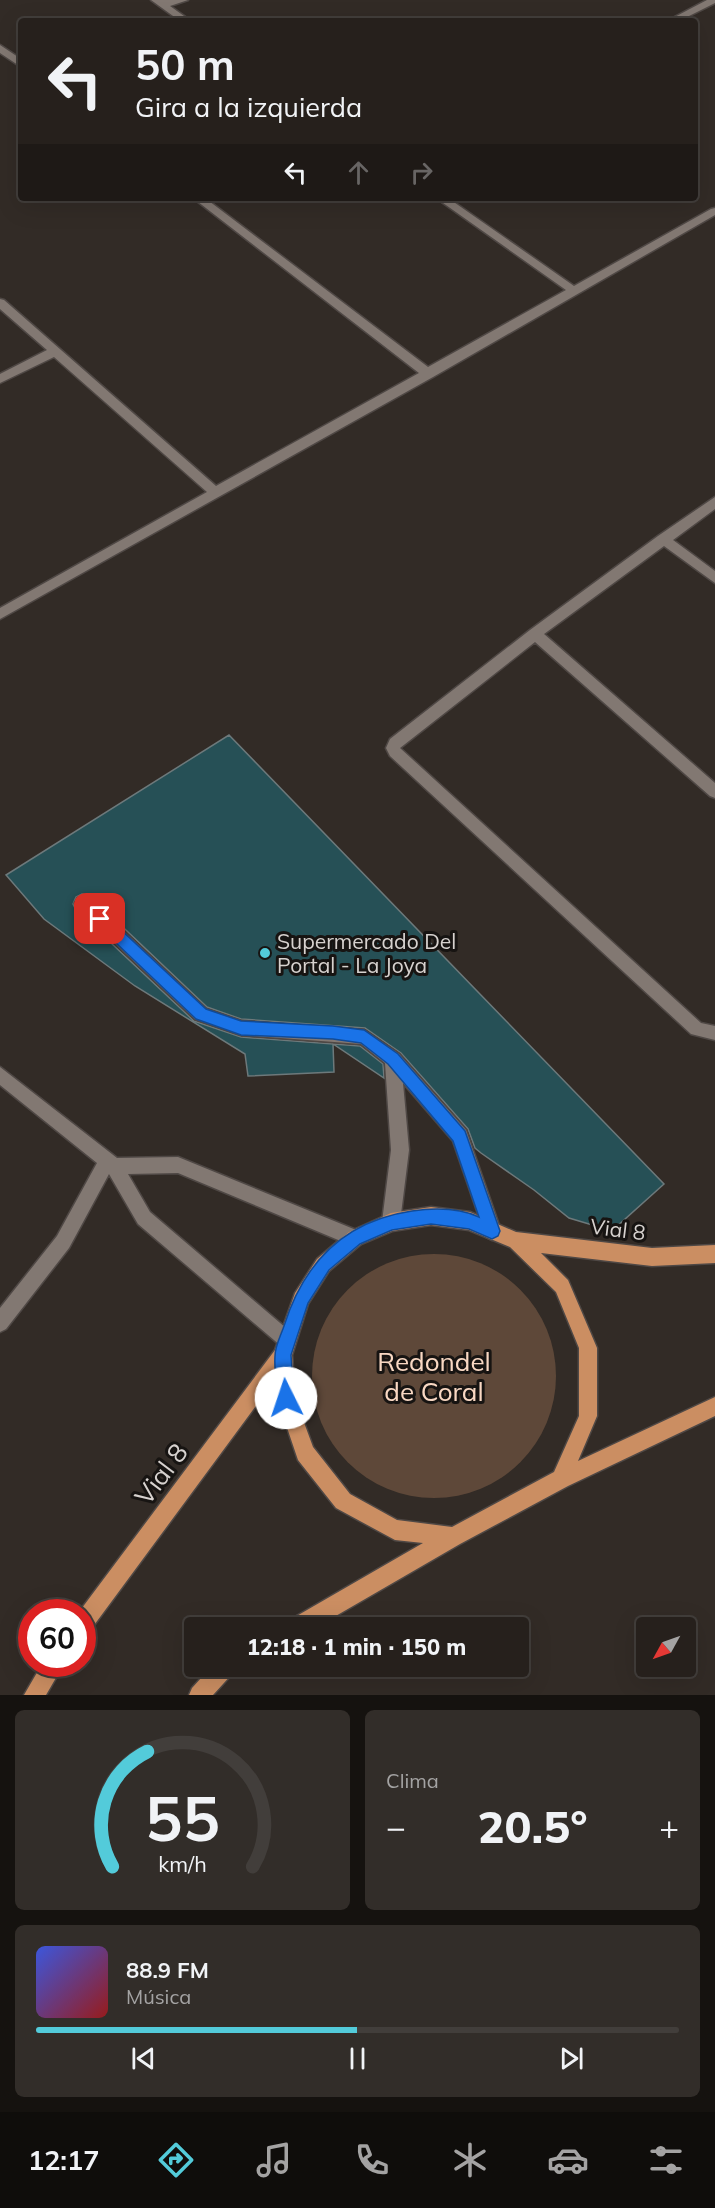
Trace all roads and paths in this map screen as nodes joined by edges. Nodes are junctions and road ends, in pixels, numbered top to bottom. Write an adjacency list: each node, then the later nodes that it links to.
1 (183, 0): 2 (street)
2 (159, 2): 4 (street)
3 (713, 2): 5 (street)
4 (182, 18)
5 (678, 18)
6 (0, 48): 7 (street)
7 (18, 62)
8 (202, 201): 14 (street)
9 (445, 201): 11 (street)
10 (715, 212): 11 (street)
11 (573, 290): 14 (street)
12 (0, 303): 13 (street)
13 (55, 351): 15 (street); 16 (street)
14 (429, 374): 16 (street)
15 (0, 379)
16 (216, 493): 20 (street)
17 (715, 502): 18 (street)
18 (663, 539): 19 (street); 21 (street)
19 (715, 578)
20 (0, 614)
21 (535, 634): 22 (street); 24 (street)
22 (715, 792)
23 (83, 903): 25 (street)
24 (715, 1033)
25 (393, 1059): 28 (street); 29 (street)
26 (0, 1075): 27 (street)
27 (111, 1164): 30 (street); 33 (street); 34 (street)
28 (391, 1222): 29 (main road); 30 (main road)
29 (492, 1231): 31 (main road)
30 (355, 1238): 34 (main road)
31 (516, 1241): 32 (main road, Vial 8); 36 (main road)
32 (715, 1254)
33 (0, 1323)
34 (285, 1347): 37 (main road); 38 (main road, Vial 8)
35 (715, 1406): 36 (main road)
36 (561, 1479): 37 (main road)
37 (453, 1538): 39 (main road)
38 (96, 1606)
39 (314, 1617)
40 (46, 1677): 42 (main road)
41 (216, 1677): 43 (main road)
42 (34, 1695)
43 (199, 1695)

